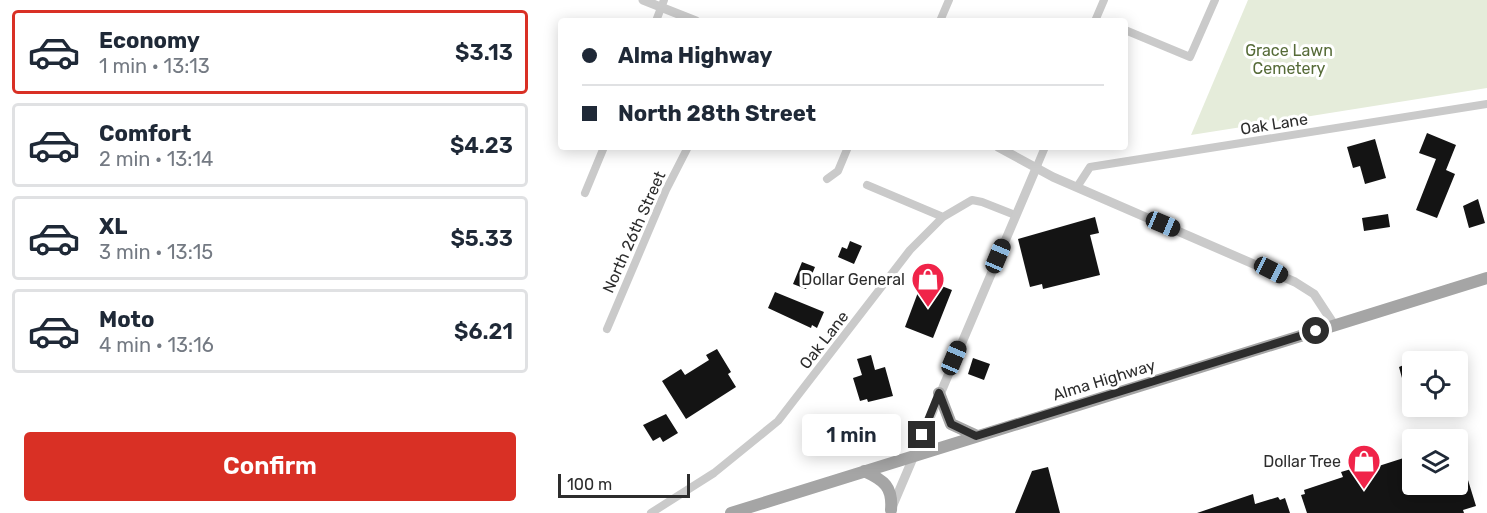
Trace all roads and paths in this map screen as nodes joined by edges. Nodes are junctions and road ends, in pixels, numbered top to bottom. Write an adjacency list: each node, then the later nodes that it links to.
1 (643, 0): 5 (street)
2 (949, 0): 8 (street)
3 (1104, 0): 9 (street)
4 (1215, 0): 10 (street)
5 (663, 4): 6 (street); 7 (street)
6 (657, 18)
7 (690, 18)
8 (941, 18)
9 (1100, 18)
10 (1128, 31)
11 (1487, 104): 20 (street, Oak Lane)
12 (603, 150): 21 (street)
13 (686, 150): 26 (street, North 26th Street)
14 (847, 150): 18 (street)
15 (1004, 150): 17 (street)
16 (1044, 150): 17 (street)
17 (1037, 166): 20 (street); 22 (street)
18 (827, 179)
19 (867, 184): 23 (street)
20 (1077, 188): 25 (street)
21 (585, 193)
22 (1015, 215): 23 (street, Oak Lane); 27 (street)
23 (943, 217): 32 (street, Oak Lane)
24 (1487, 278): 25 (main road, Alma Highway)
25 (1335, 326): 28 (main road, Alma Highway)
26 (607, 329)
27 (939, 393): 28 (main road); 29 (street)
28 (976, 436): 29 (main road, Alma Highway)
29 (913, 456): 30 (main road, Alma Highway); 31 (street)
30 (864, 471): 31 (main road); 33 (main road, Alma Highway)
31 (890, 511)
32 (651, 513)
33 (731, 513)

